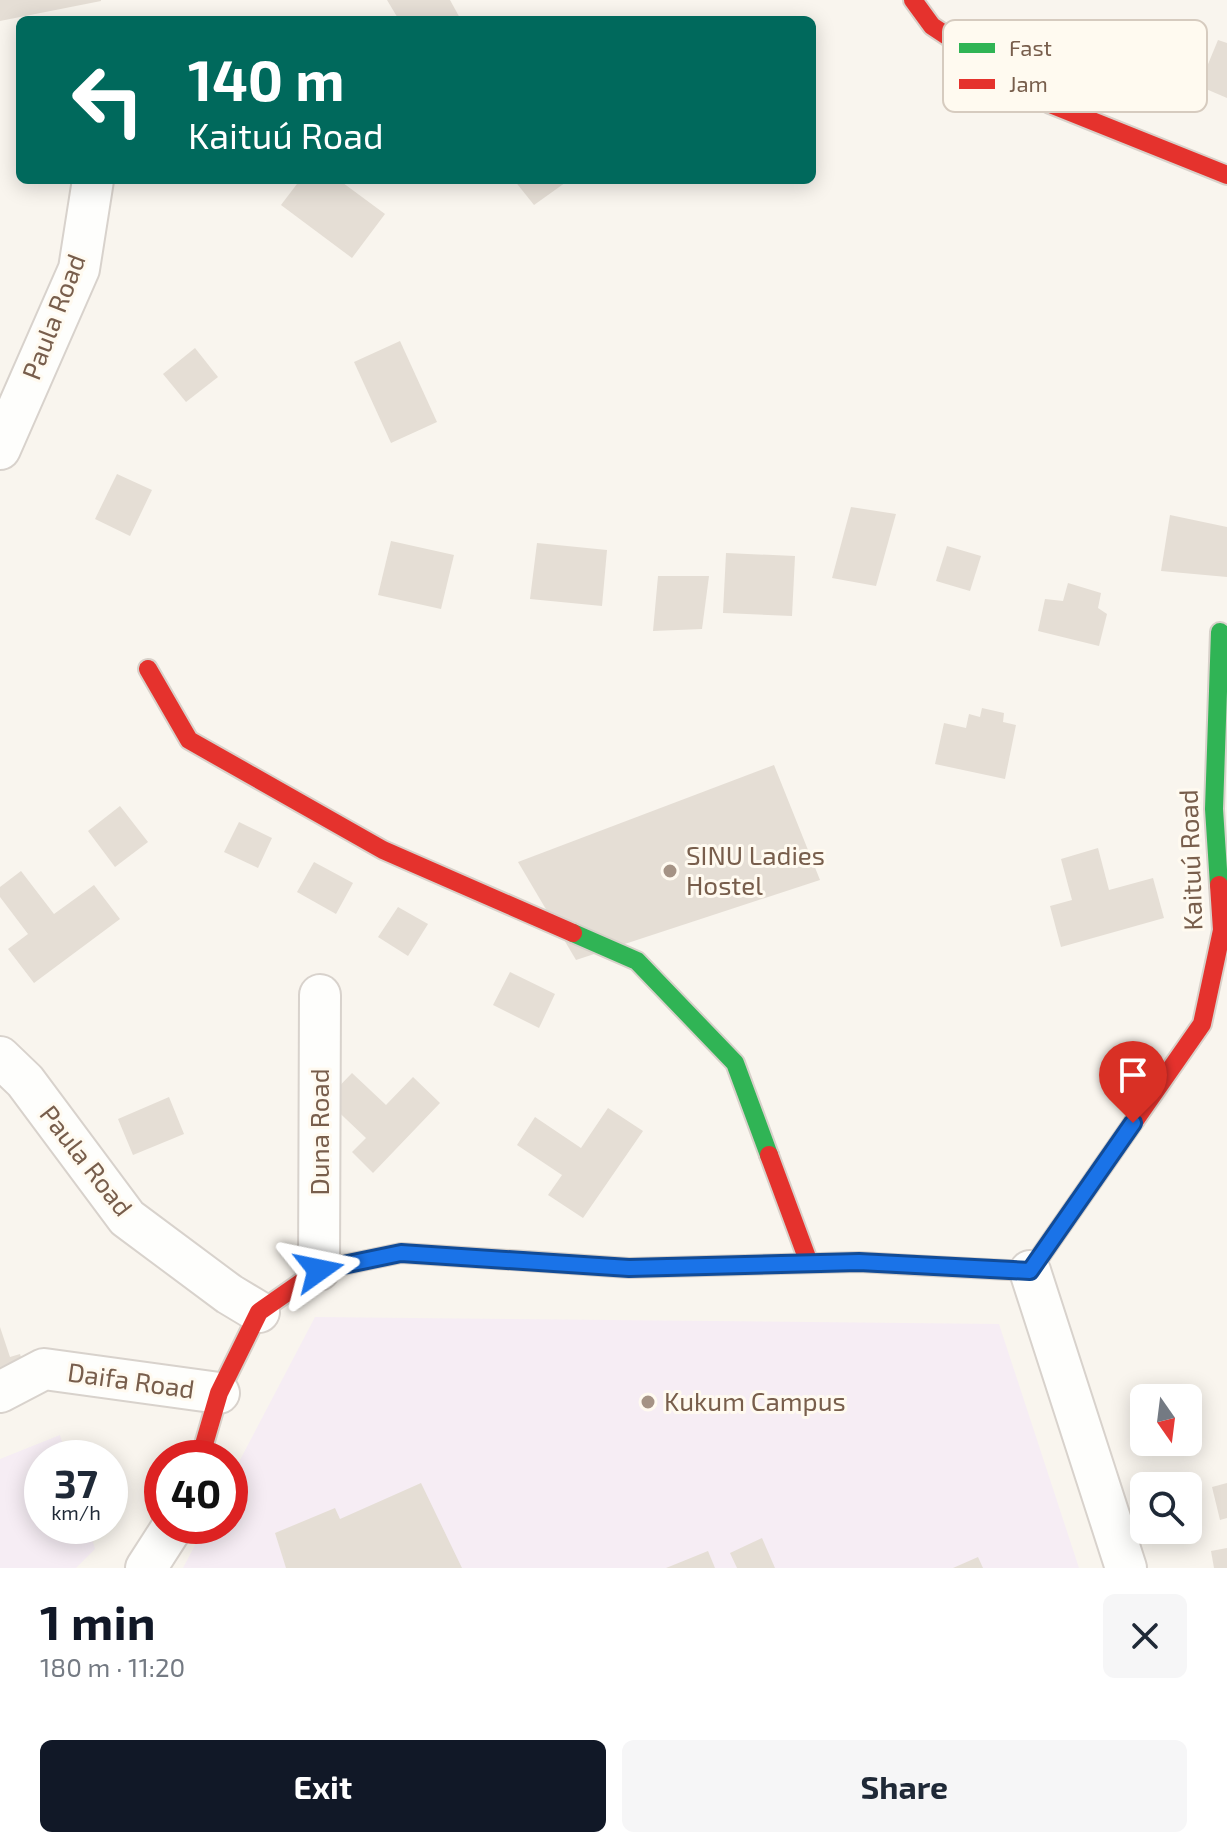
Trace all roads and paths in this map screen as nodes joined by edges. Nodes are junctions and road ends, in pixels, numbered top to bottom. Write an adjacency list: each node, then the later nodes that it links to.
1 (913, 0): 2 (street)
2 (943, 33)
3 (1070, 112): 4 (street)
4 (1227, 175)
5 (92, 184): 6 (street, Paula Road)
6 (0, 449)
7 (1220, 632): 13 (street, Kaituú Road)
8 (148, 669): 11 (street)
9 (320, 995): 12 (street, Duna Road)
10 (0, 1057): 14 (street, Paula Road)
11 (809, 1263): 12 (street); 13 (street)
12 (319, 1270): 14 (street)
13 (1030, 1271): 20 (street)
14 (259, 1312): 16 (street)
15 (0, 1392): 16 (street, Daifa Road)
16 (219, 1393): 17 (street)
17 (205, 1440)
18 (161, 1544): 19 (street)
19 (146, 1568)
20 (1126, 1568)

